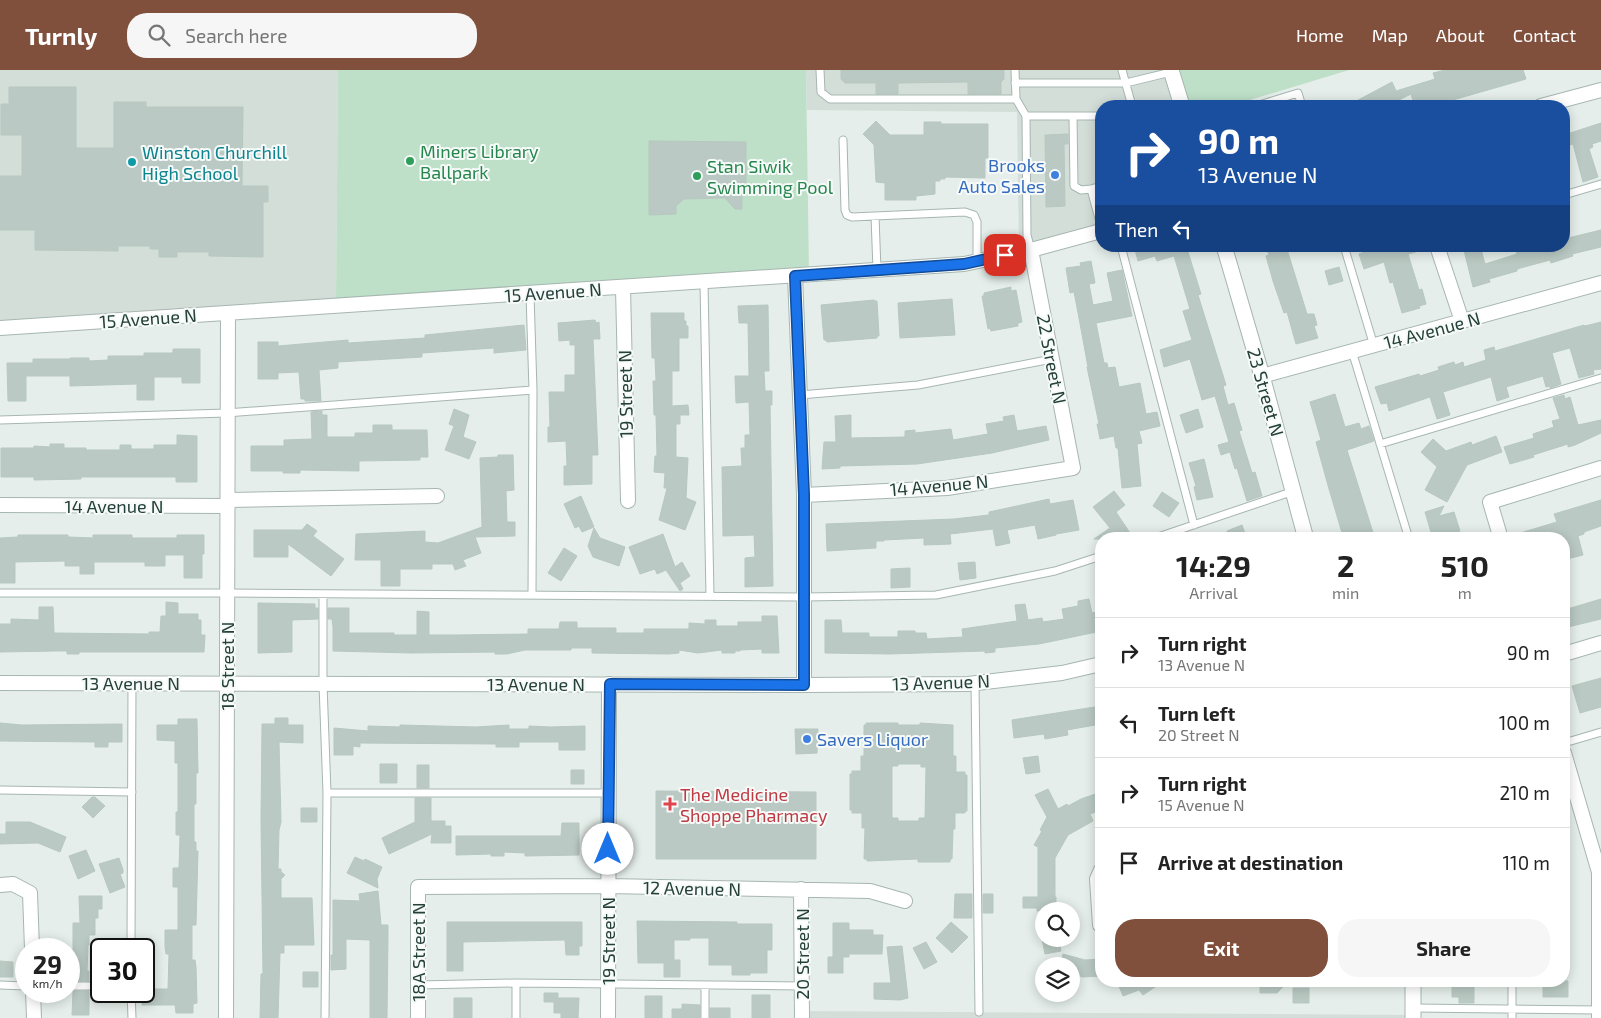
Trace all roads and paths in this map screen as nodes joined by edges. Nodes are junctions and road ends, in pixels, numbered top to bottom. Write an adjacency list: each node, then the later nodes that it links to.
1 (820, 70): 8 (lane)
2 (1015, 70): 5 (lane)
3 (1122, 70): 6 (lane)
4 (1171, 71): 6 (lane); 10 (street)
5 (1015, 83): 6 (lane); 8 (lane)
6 (1126, 83): 9 (lane)
7 (1601, 90): 13 (street)
8 (1016, 99): 14 (lane)
9 (1130, 100)
10 (1180, 100)
11 (1277, 100): 12 (lane)
12 (1300, 100)
13 (1563, 100)
14 (1026, 116): 15 (lane); 25 (lane)
15 (1072, 116): 16 (lane); 20 (lane)
16 (1095, 116)
17 (843, 140): 23 (lane)
18 (1601, 184): 21 (lane)
19 (1095, 188): 20 (lane)
20 (1091, 189): 22 (lane)
21 (1570, 193)
22 (1095, 204)
23 (875, 216): 30 (lane); 31 (lane)
24 (1095, 233): 25 (street, 15 Avenue N)
25 (1031, 250): 30 (street, 15 Avenue N); 42 (street, 22 Street N)
26 (1123, 252): 58 (lane)
27 (1226, 252): 43 (street, 23 Street N)
28 (1346, 252): 40 (lane)
29 (1439, 252): 38 (street)
30 (978, 261): 31 (street, 15 Avenue N)
31 (878, 270): 32 (street, 15 Avenue N)
32 (795, 276): 33 (street, 15 Avenue N); 46 (street)
33 (704, 282): 35 (street, 15 Avenue N); 68 (lane)
34 (1601, 283): 38 (street, 14 Avenue N)
35 (623, 288): 36 (street, 15 Avenue N); 55 (street, 19 Street N)
36 (530, 294): 37 (street, 15 Avenue N); 45 (lane)
37 (228, 313): 39 (street, 15 Avenue N); 47 (street, 18 Street N)
38 (1462, 321): 40 (street, 14 Avenue N)
39 (0, 328)
40 (1374, 346): 41 (street, 14 Avenue N)
41 (1352, 352): 43 (street, 14 Avenue N); 49 (lane)
42 (1052, 359): 46 (lane); 50 (street, 22 Street N)
43 (1262, 376): 52 (street, 23 Street N)
44 (1601, 378): 49 (lane)
45 (533, 390): 47 (lane); 67 (lane)
46 (800, 395): 53 (street)
47 (226, 413): 48 (lane); 56 (street, 18 Street N)
48 (0, 420)
49 (1380, 444): 61 (lane)
50 (1073, 468): 53 (street, 14 Avenue N)
51 (1601, 468): 62 (street)
52 (1294, 491): 58 (lane); 60 (street, 23 Street N)
53 (804, 495): 69 (street)
54 (437, 496): 56 (street, 14 Avenue N)
55 (628, 501)
56 (228, 503): 57 (street, 14 Avenue N); 64 (street, 18 Street N)
57 (0, 505)
58 (1194, 525): 59 (lane)
59 (1173, 532)
60 (1304, 532)
61 (1407, 532)
62 (1499, 532)
63 (1095, 558): 69 (lane)
64 (227, 593): 65 (lane); 66 (lane); 76 (street, 18 Street N)
65 (0, 594)
66 (323, 594): 67 (lane); 77 (lane)
67 (532, 595): 68 (lane)
68 (710, 596): 69 (lane)
69 (804, 597): 79 (street)
70 (1601, 643): 71 (street)
71 (1570, 652)
72 (1095, 665): 75 (street, 13 Avenue N)
73 (132, 682): 74 (street, 13 Avenue N); 76 (street, 13 Avenue N); 84 (lane)
74 (0, 683)
75 (975, 683): 79 (street, 13 Avenue N); 106 (lane)
76 (227, 684): 77 (street, 13 Avenue N); 111 (street, 18 Street N)
77 (323, 684): 78 (street, 13 Avenue N); 85 (lane)
78 (610, 684): 79 (street, 13 Avenue N); 86 (street, 19 Street N)
79 (804, 685)
80 (1601, 732): 81 (lane)
81 (1570, 741)
82 (1570, 773): 108 (street)
83 (0, 790): 84 (lane)
84 (132, 792): 93 (lane)
85 (327, 793): 86 (lane); 112 (lane)
86 (609, 793): 88 (street, 19 Street N)
87 (0, 884): 92 (street)
88 (608, 886): 89 (street, 12 Avenue N); 90 (street, 12 Avenue N); 95 (street, 19 Street N)
89 (418, 887): 97 (street, 18A Street N)
90 (801, 889): 91 (street, 12 Avenue N); 100 (street, 20 Street N)
91 (905, 901)
92 (32, 938)
93 (131, 938)
94 (516, 983): 95 (lane); 97 (lane); 114 (lane)
95 (608, 984): 98 (lane); 115 (street, 19 Street N)
96 (0, 985): 99 (lane)
97 (418, 985): 113 (street, 18A Street N)
98 (705, 985): 100 (lane); 116 (lane)
99 (15, 986)
100 (802, 986): 117 (street, 20 Street N)
101 (1413, 987): 107 (street)
102 (1512, 987): 105 (lane)
103 (33, 1003): 109 (street)
104 (131, 1003): 110 (lane)
105 (1512, 1009): 107 (lane); 108 (lane); 118 (lane)
106 (979, 1012)
107 (1413, 1013)
108 (1599, 1013)
109 (34, 1018)
110 (132, 1018)
111 (226, 1018)
112 (325, 1018)
113 (418, 1018)
114 (516, 1018)
115 (608, 1018)
116 (705, 1018)
117 (802, 1018)
118 (1512, 1018)

